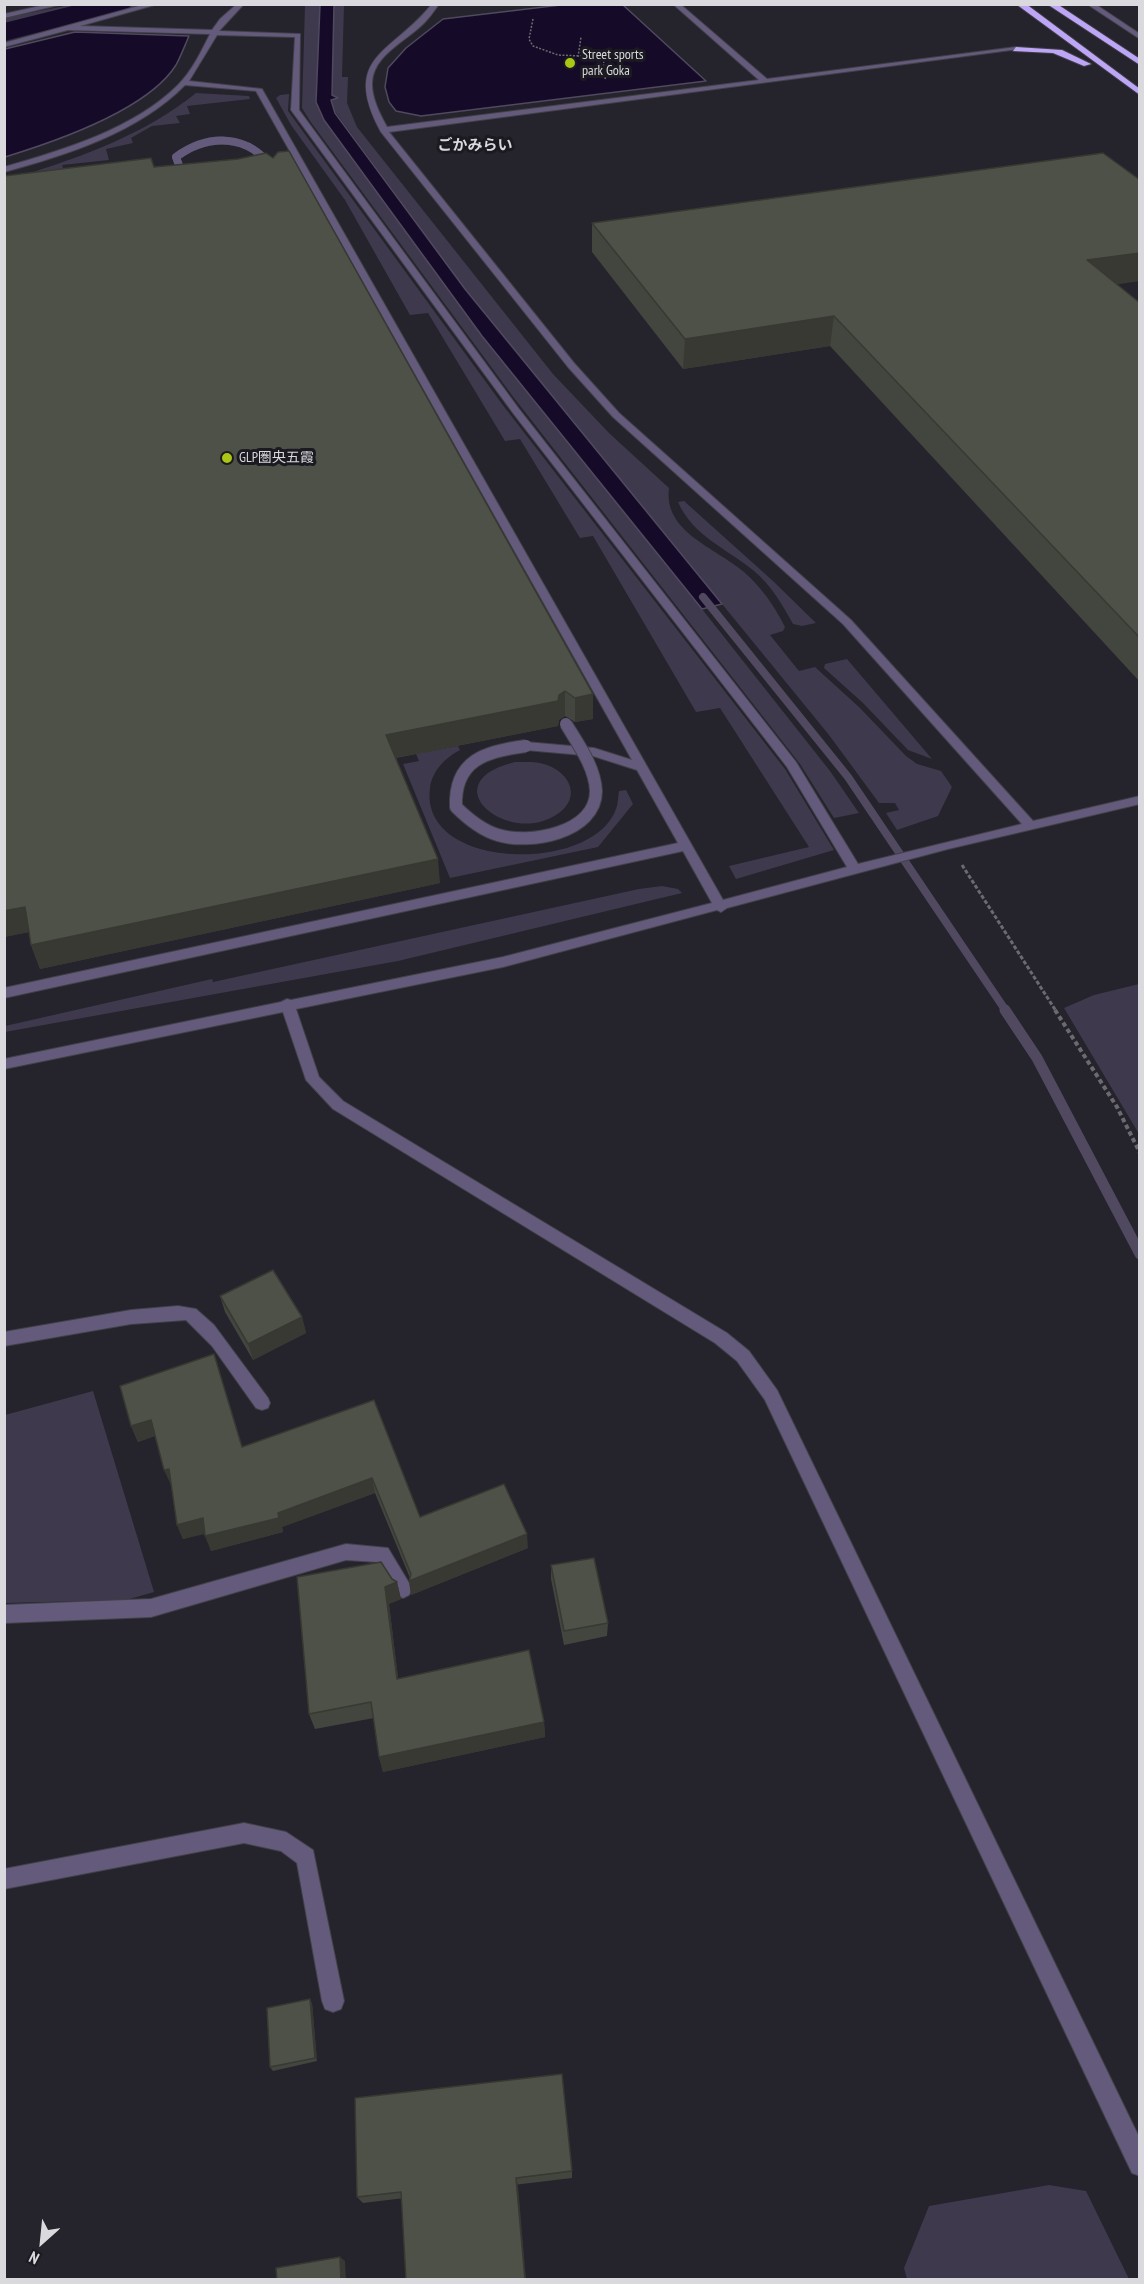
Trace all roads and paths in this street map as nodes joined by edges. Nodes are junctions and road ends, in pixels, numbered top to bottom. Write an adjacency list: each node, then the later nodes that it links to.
1 (60, 4): 9 (street)
2 (155, 4): 12 (street)
3 (242, 4): 15 (street)
4 (436, 4): 27 (street)
5 (676, 4): 24 (street)
6 (1051, 4): 22 (highway)
7 (1090, 4): 14 (street)
8 (1024, 7): 19 (highway); 26 (highway)
9 (4, 16)
10 (1091, 18): 20 (highway)
11 (533, 19): 21 (path)
12 (70, 27): 15 (street); 18 (street)
13 (1140, 30): 14 (street)
14 (1130, 32): 17 (street)
15 (215, 33): 25 (street); 39 (street)
16 (581, 37): 21 (path)
17 (1140, 38)
18 (4, 45)
19 (1016, 49): 24 (street); 26 (highway)
20 (1140, 53)
21 (579, 57): 23 (path)
22 (1140, 63)
23 (608, 79)
24 (765, 81): 27 (street)
25 (183, 83): 30 (street); 34 (street)
26 (1140, 95)
27 (384, 130): 36 (street)
28 (277, 160): 29 (street)
29 (260, 168)
30 (4, 170)
31 (275, 174): 32 (street, bridge)
32 (201, 175)
33 (566, 724): 34 (street, bridge)
34 (641, 767): 38 (street)
35 (1140, 800): 36 (street)
36 (1030, 825): 37 (street)
37 (948, 845): 39 (street); 44 (path)
38 (685, 846): 40 (street); 41 (street)
39 (855, 870): 40 (street)
40 (721, 907): 42 (street)
41 (4, 993)
42 (288, 1004): 43 (street); 51 (street)
43 (4, 1064)
44 (1140, 1153)
45 (4, 1339): 46 (street)
46 (262, 1403)
47 (403, 1589): 48 (street)
48 (4, 1614)
49 (4, 1879): 50 (street)
50 (333, 2001)
51 (1140, 2165)

